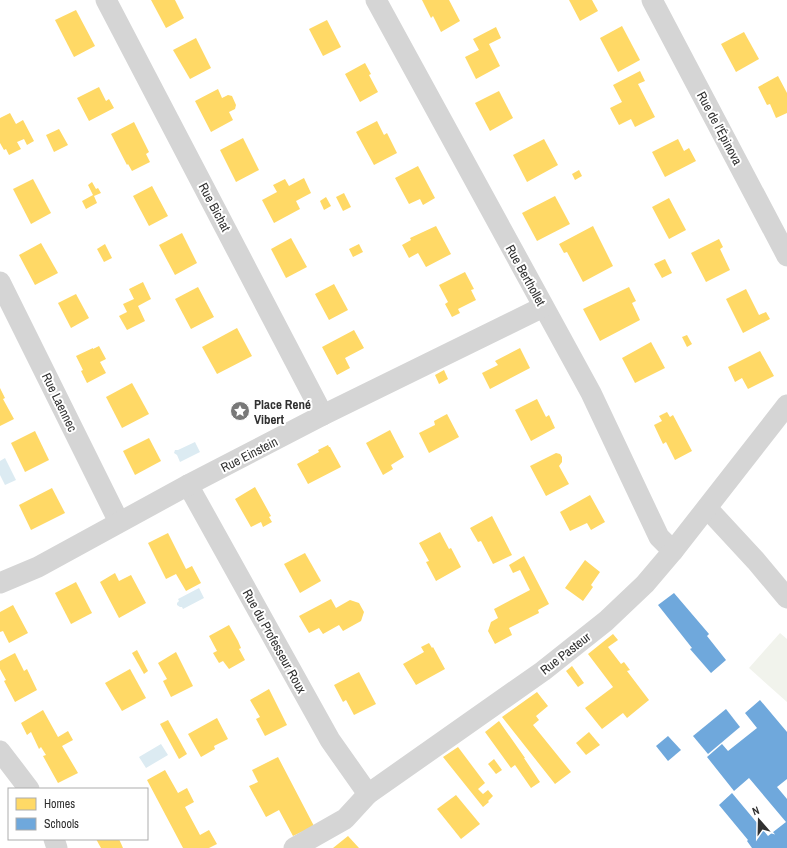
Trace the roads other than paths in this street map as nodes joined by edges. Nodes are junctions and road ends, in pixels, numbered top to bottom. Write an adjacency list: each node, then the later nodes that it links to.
1 (106, 0): 8 (street, Rue Bichat)
2 (376, 0): 6 (street, Rue Berthollet)
3 (652, 0): 4 (street, Rue de l'Épinova)
4 (787, 256)
5 (0, 282): 11 (street, Rue Laennec)
6 (543, 307): 8 (street, Rue Einstein); 12 (street, Rue Berthollet)
7 (787, 405): 10 (street, Rue Pasteur)
8 (323, 415): 9 (street, Rue Einstein)
9 (188, 485): 11 (street, Rue Einstein); 17 (street, Rue du Professeur Roux)
10 (707, 508): 12 (street, Rue Pasteur); 14 (street)
11 (119, 522): 13 (street, Rue Einstein)
12 (673, 551): 17 (street, Rue Pasteur)
13 (0, 583)
14 (787, 598)
15 (0, 751): 16 (street)
16 (28, 788)
17 (368, 794): 18 (street, Rue Pasteur)
18 (294, 848)

